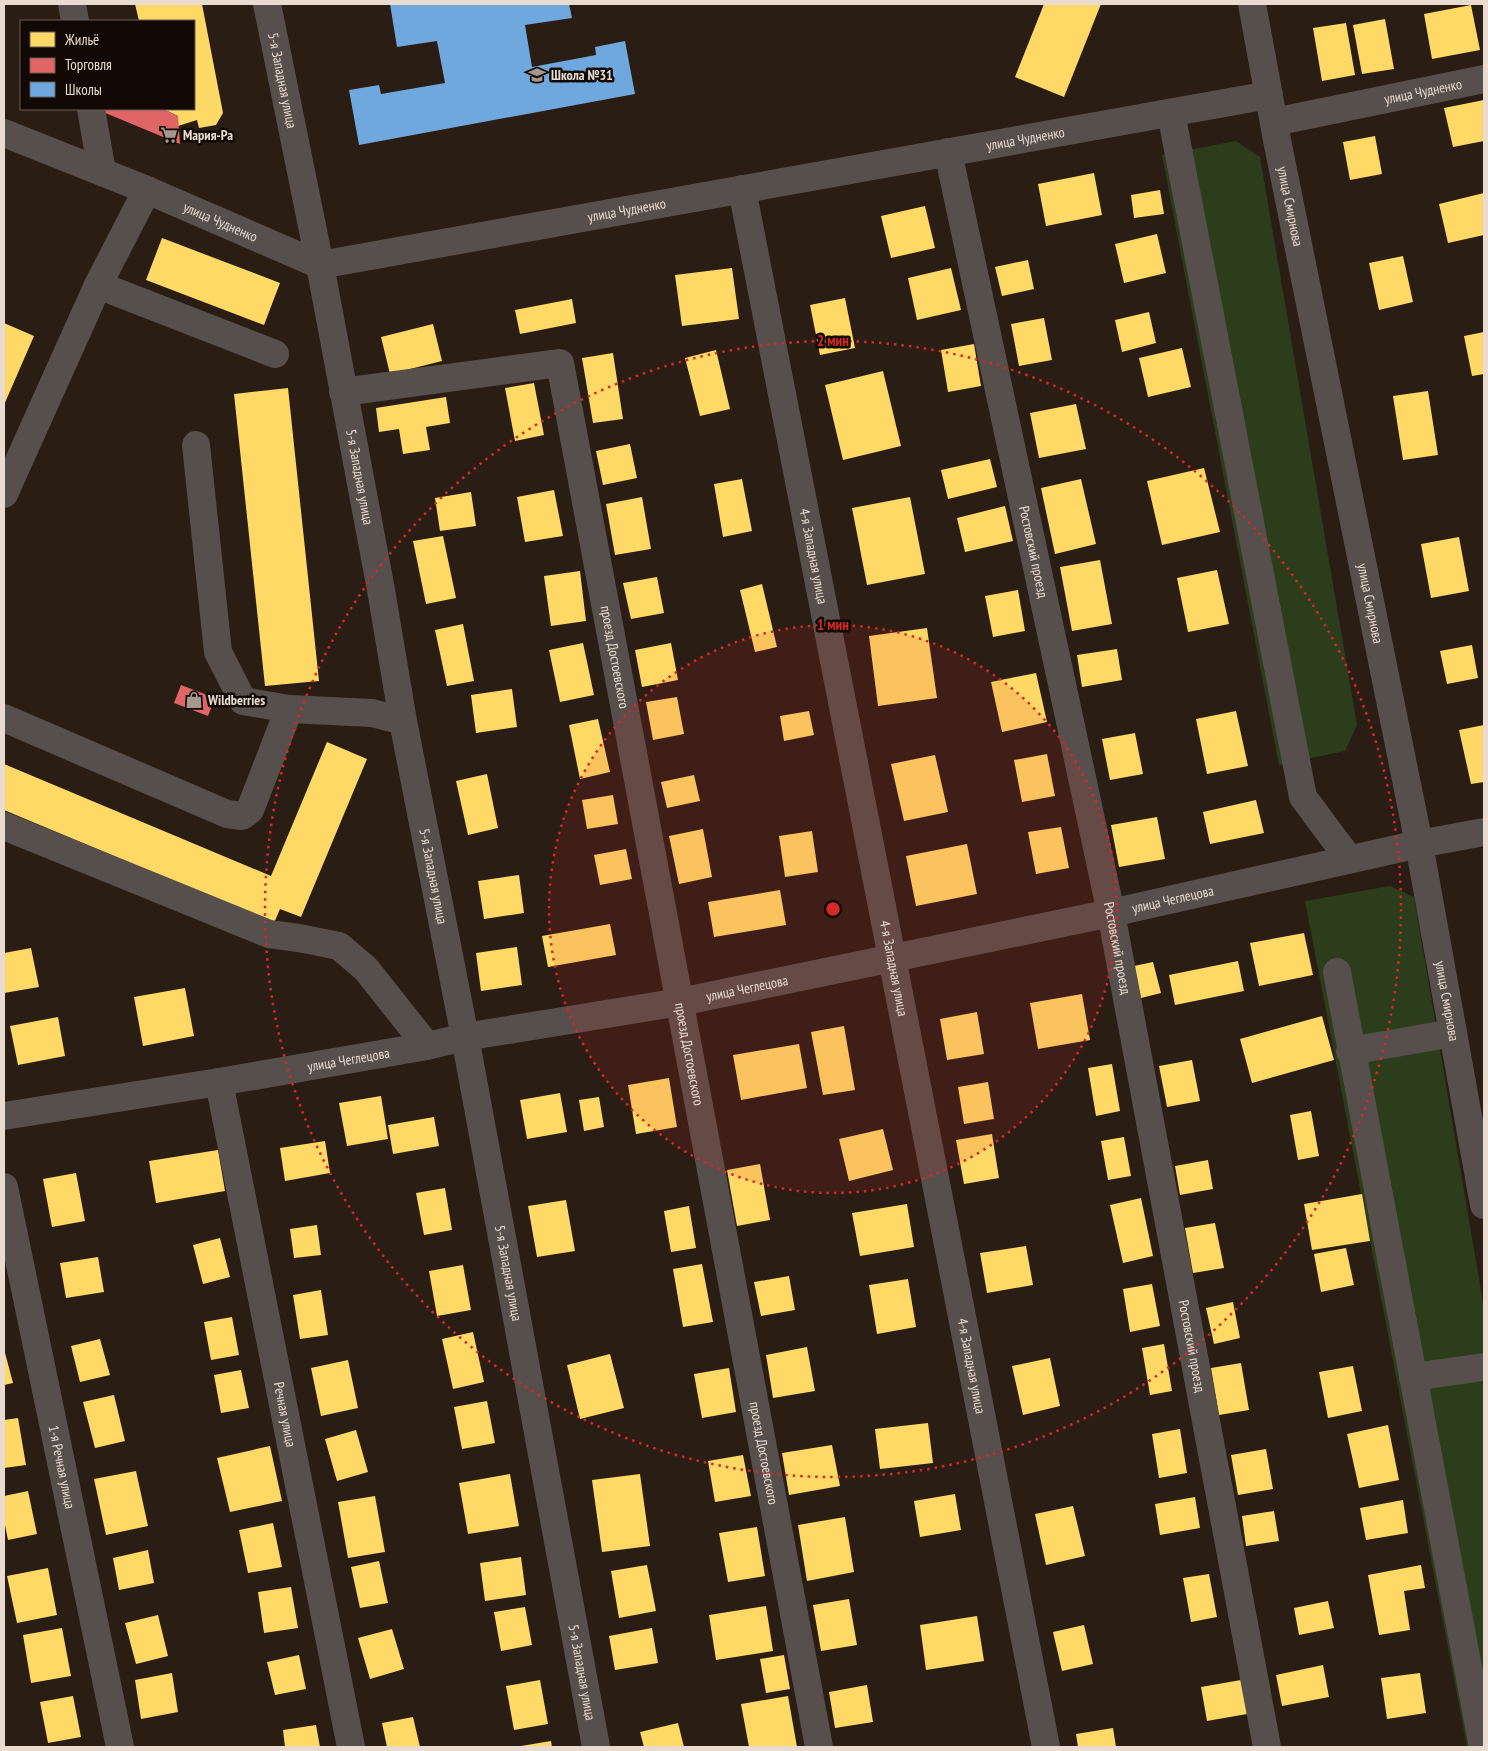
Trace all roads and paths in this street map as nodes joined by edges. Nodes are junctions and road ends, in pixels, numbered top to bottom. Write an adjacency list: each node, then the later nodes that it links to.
1 (72, 4): 4 (street)
2 (267, 4): 15 (street, 5-я Западная улица)
3 (1252, 4): 6 (street, улица Смирнова)
4 (75, 20)
5 (1484, 79): 9 (street, улица Чудненко)
6 (1269, 95): 8 (street, улица Чудненко); 9 (street, улица Смирнова)
7 (91, 110): 12 (street)
8 (1171, 113): 11 (street, улица Чудненко); 27 (street)
9 (1274, 122): 26 (street, улица Смирнова)
10 (4, 134): 12 (street, улица Чудненко)
11 (948, 152): 13 (street, улица Чудненко); 28 (street, Ростовский проезд)
12 (102, 172): 14 (street, улица Чудненко)
13 (742, 189): 15 (street, улица Чудненко); 29 (street, 4-я Западная улица)
14 (147, 190): 15 (street, улица Чудненко); 16 (street)
15 (320, 265): 18 (street, 5-я Западная улица)
16 (98, 285): 17 (street); 20 (street)
17 (275, 354)
18 (343, 392): 23 (street, 5-я Западная улица); 31 (street, проезд Достоевского)
19 (196, 445): 21 (street)
20 (4, 494)
21 (289, 709): 22 (street); 23 (street)
22 (4, 718)
23 (404, 721): 33 (street, 5-я Западная улица)
24 (4, 826): 34 (street)
25 (1484, 832): 26 (street, улица Чеглецова)
26 (1419, 844): 27 (street, улица Чеглецова); 32 (street, улица Смирнова)
27 (1349, 859): 28 (street, улица Чеглецова)
28 (1111, 913): 29 (street, улица Чеглецова); 47 (street, Ростовский проезд)
29 (893, 957): 31 (street, улица Чеглецова); 46 (street, 4-я Западная улица)
30 (1336, 972): 35 (street)
31 (680, 1002): 33 (street, улица Чеглецова); 45 (street, проезд Достоевского)
32 (1453, 1033): 35 (street); 39 (street, улица Смирнова)
33 (465, 1037): 34 (street, улица Чеглецова); 44 (street, 5-я Западная улица)
34 (427, 1046): 36 (street, улица Чеглецова)
35 (1350, 1051): 41 (street)
36 (219, 1082): 37 (street, улица Чеглецова); 43 (street, Речная улица)
37 (4, 1116)
38 (4, 1187): 42 (street, 1-я Речная улица)
39 (1484, 1205)
40 (1484, 1367): 41 (street)
41 (1413, 1377): 48 (street)
42 (120, 1747)
43 (351, 1747)
44 (596, 1747)
45 (819, 1747)
46 (1046, 1747)
47 (1267, 1747)
48 (1483, 1747)

